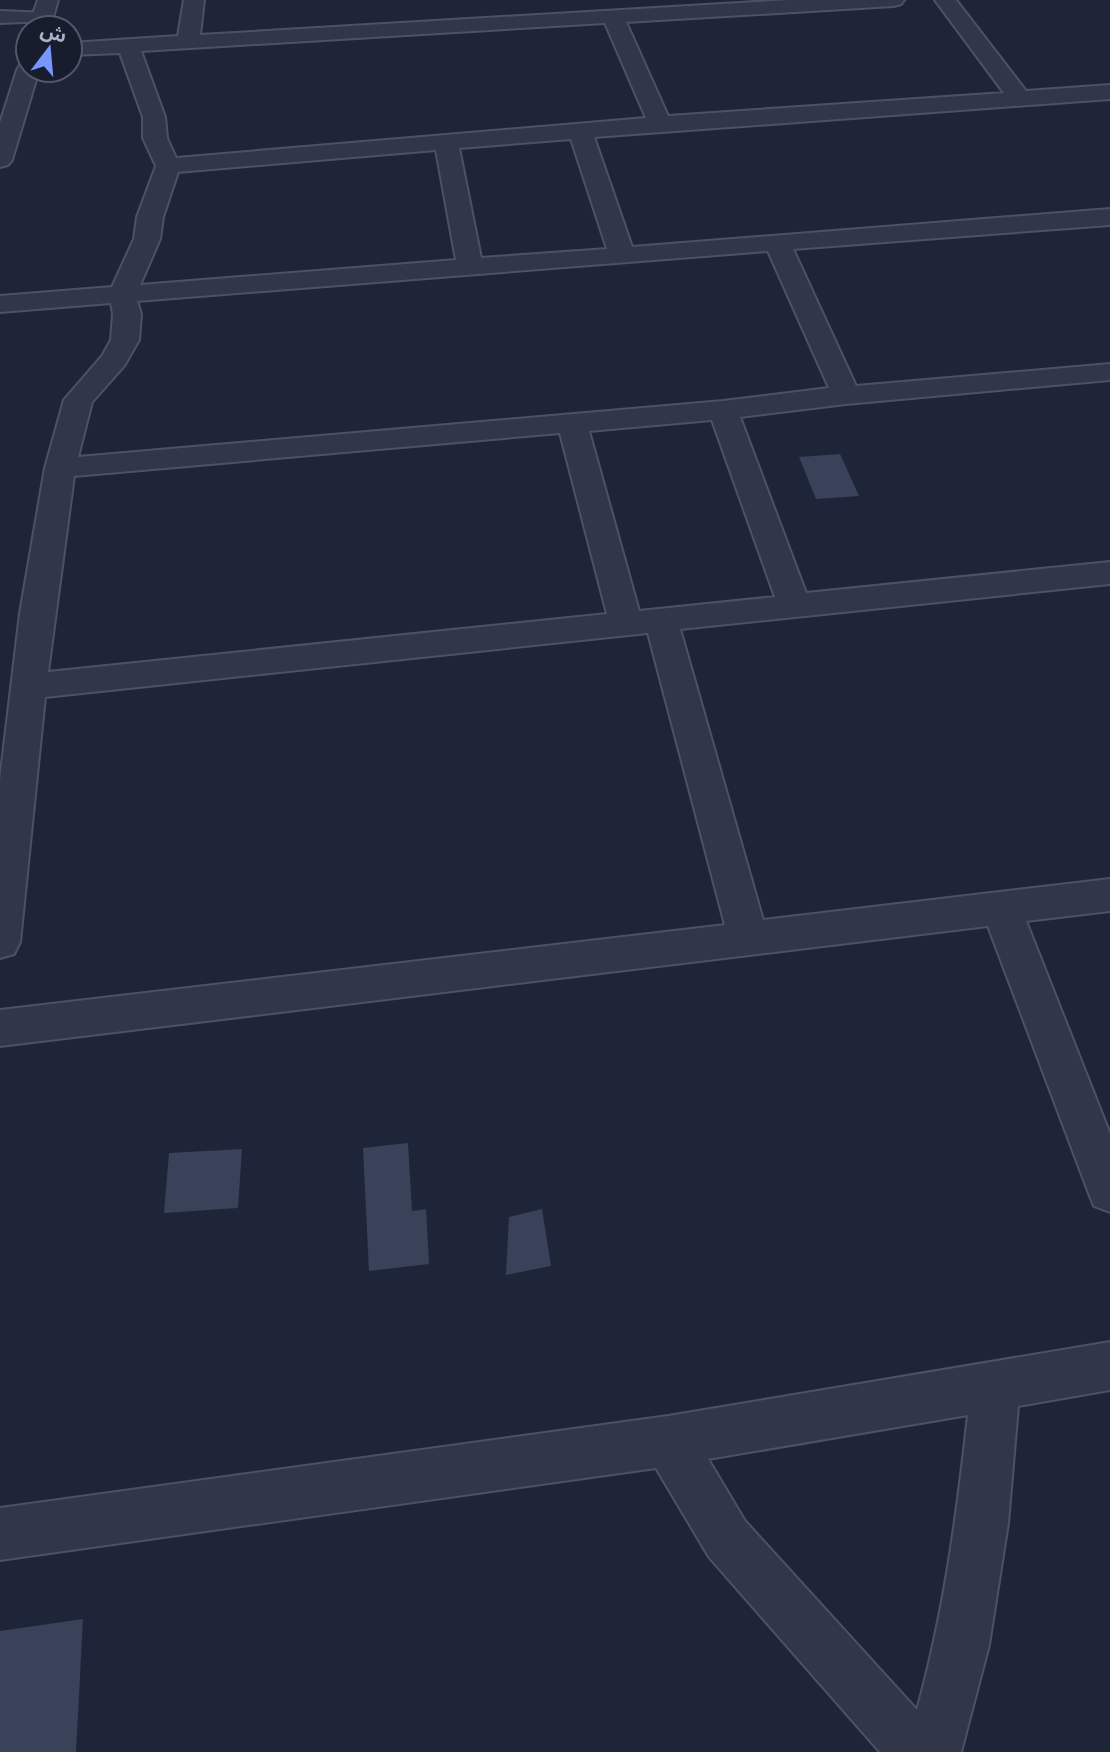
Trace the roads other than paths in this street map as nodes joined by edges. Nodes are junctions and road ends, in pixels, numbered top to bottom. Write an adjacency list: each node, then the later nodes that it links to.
1 (194, 0): 6 (street)
2 (894, 0): 4 (street)
3 (945, 0): 11 (street)
4 (828, 2): 5 (street)
5 (620, 11): 6 (street); 13 (street)
6 (188, 43): 7 (street)
7 (128, 46): 8 (street); 17 (street)
8 (84, 48)
9 (22, 84): 12 (street)
10 (1110, 92): 11 (street)
11 (1020, 98): 13 (street)
12 (7, 116): 16 (street)
13 (660, 124): 14 (street)
14 (580, 132): 15 (street); 20 (street)
15 (446, 142): 17 (street); 21 (street)
16 (0, 160)
17 (168, 166): 22 (street)
18 (1110, 217): 19 (street)
19 (778, 244): 20 (street); 25 (street)
20 (622, 257): 21 (street)
21 (470, 268): 22 (street)
22 (122, 295): 23 (street); 28 (street)
23 (0, 304)
24 (1110, 372): 25 (street)
25 (846, 395): 26 (street)
26 (723, 410): 27 (street); 30 (street)
27 (572, 422): 28 (street); 31 (street)
28 (60, 468): 32 (street)
29 (1110, 573): 30 (street)
30 (794, 606): 31 (street)
31 (643, 621): 32 (street); 35 (street)
32 (28, 686): 36 (street)
33 (1110, 895): 34 (street)
34 (1001, 908): 35 (street); 38 (street)
35 (748, 938): 37 (street)
36 (0, 942)
37 (0, 1028)
38 (1110, 1191)
39 (1110, 1366): 40 (street)
40 (995, 1387): 41 (street); 44 (street)
41 (667, 1441): 42 (street); 43 (street)
42 (0, 1534)
43 (917, 1752)
44 (933, 1752)

